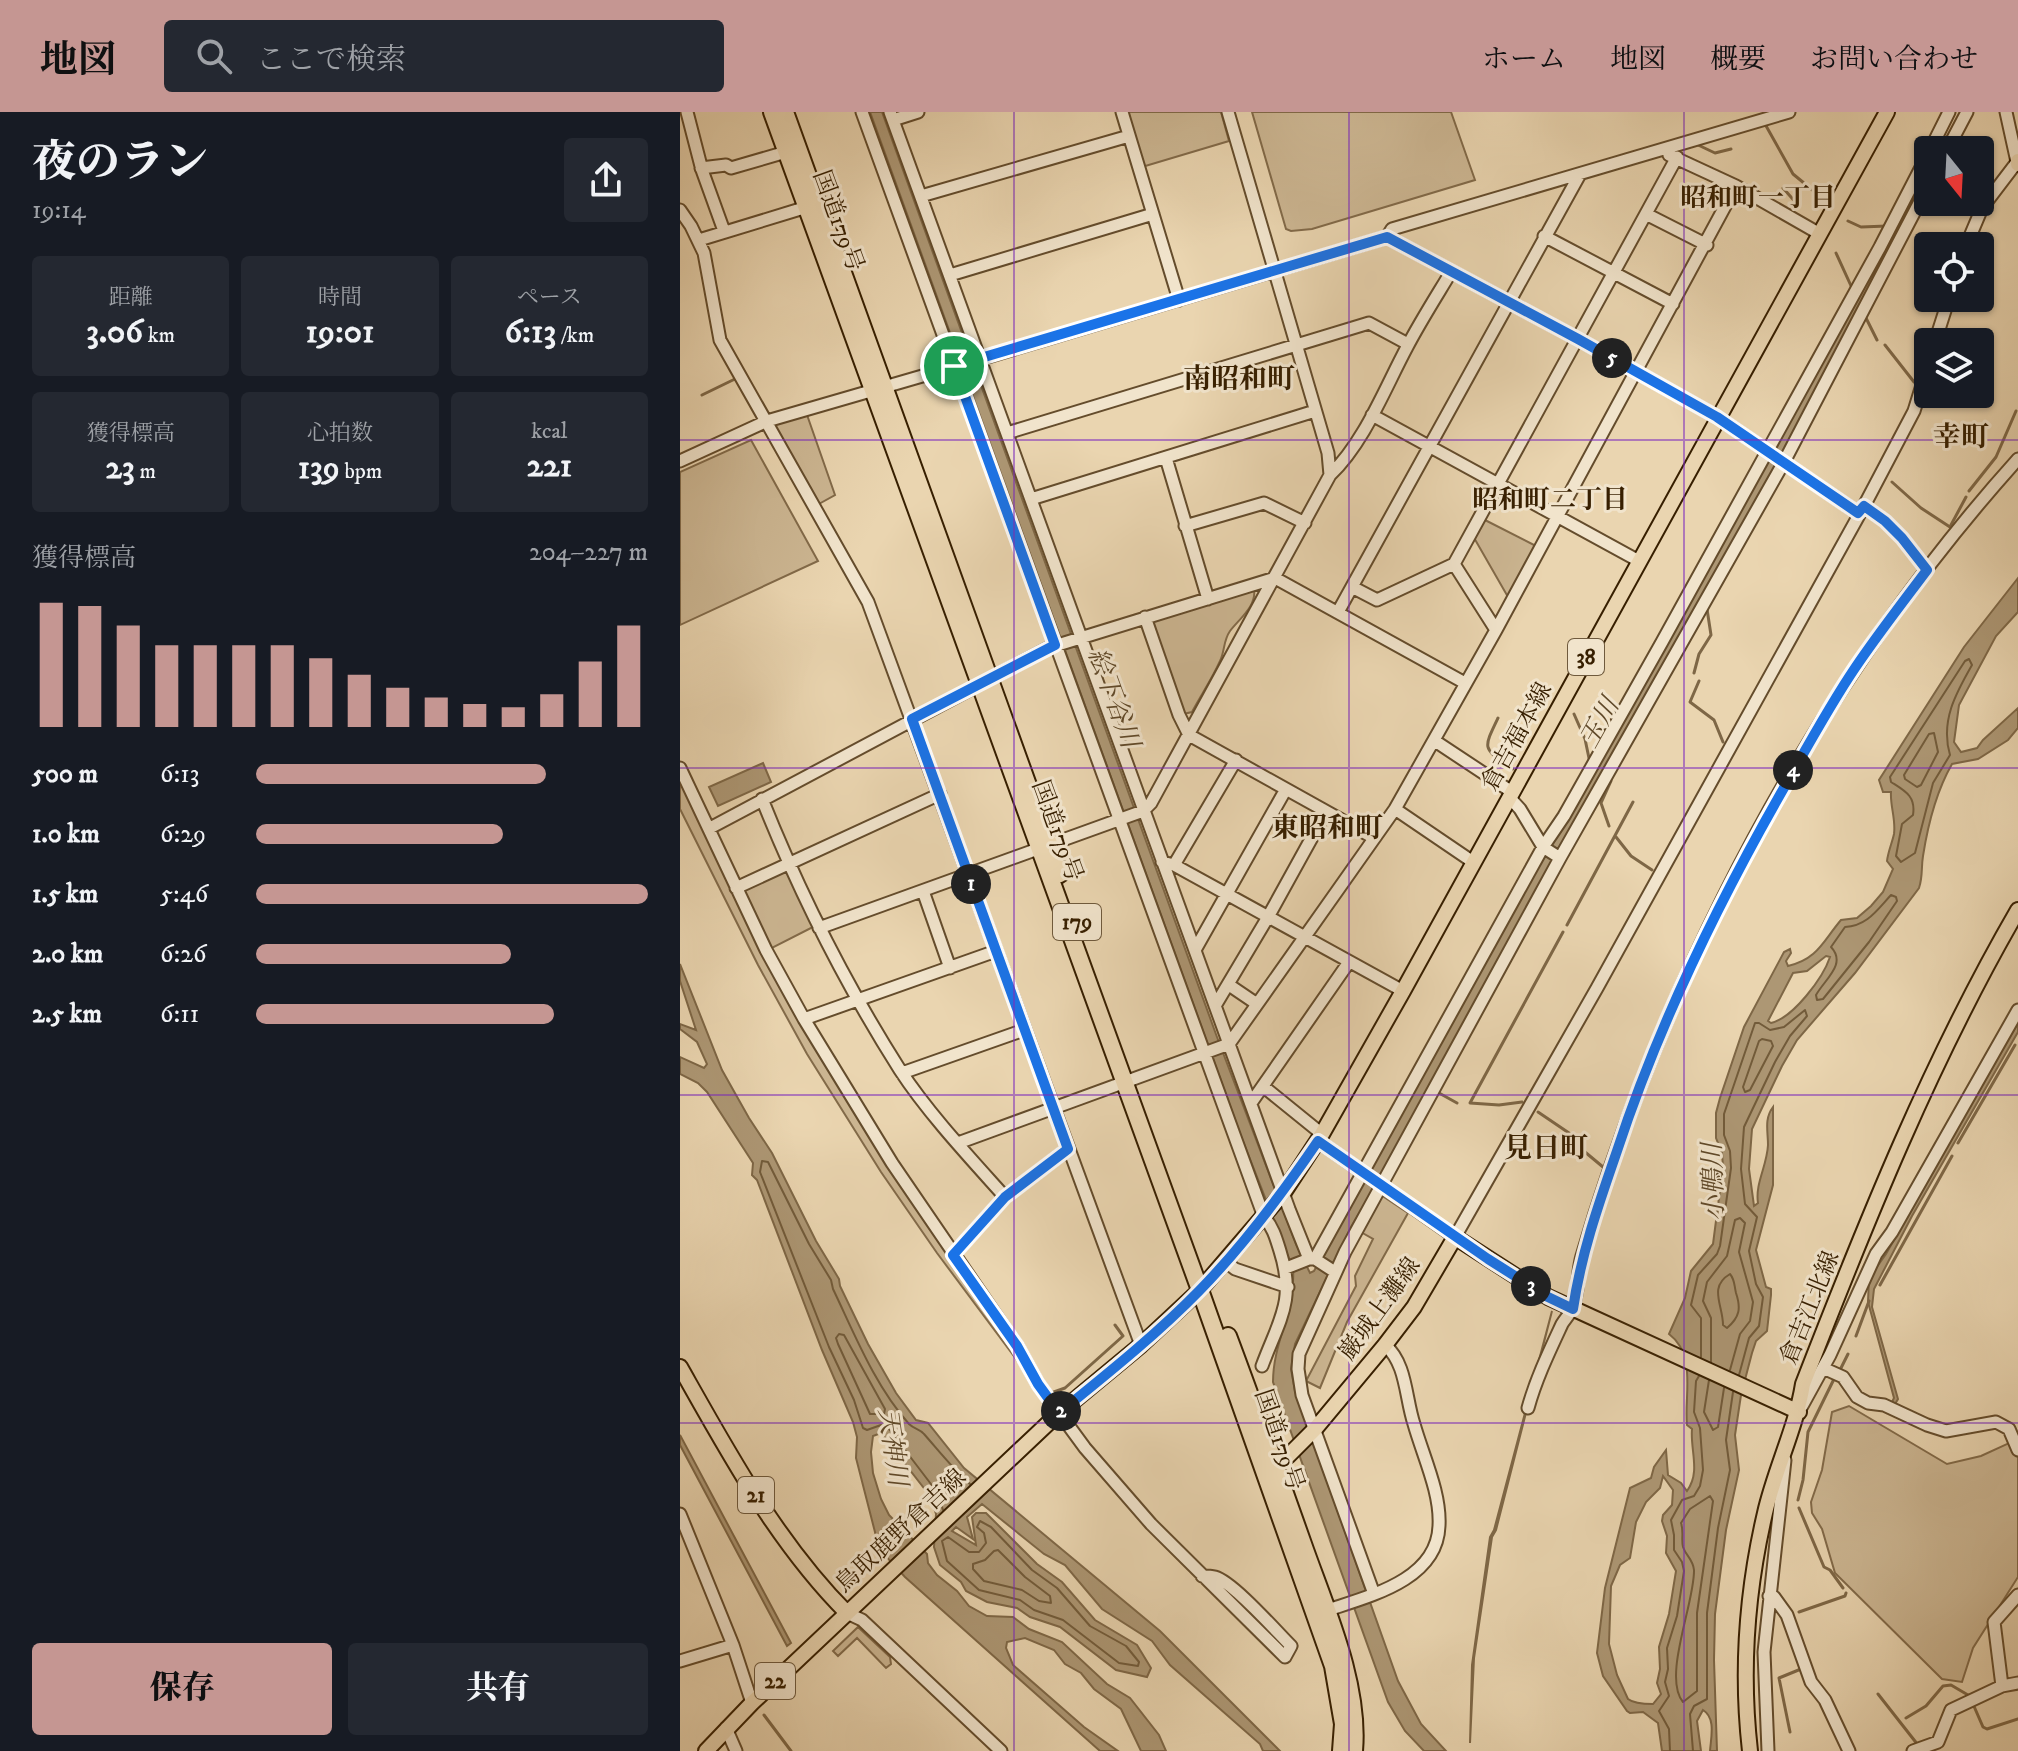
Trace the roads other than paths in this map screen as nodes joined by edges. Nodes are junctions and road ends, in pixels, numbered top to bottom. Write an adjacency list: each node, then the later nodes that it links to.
1 (687, 112): 21 (street)
2 (772, 112): 17 (highway, 国道179号 / 179)
3 (785, 112): 51 (highway, 国道179号 / 179)
4 (862, 112): 49 (street)
5 (918, 112): 13 (street)
6 (1122, 112): 14 (street)
7 (1228, 112): 38 (street)
8 (1789, 112): 18 (street)
9 (1887, 112): 33 (main road, 倉吉福本線 / 38)
10 (1949, 112): 15 (street)
11 (1967, 112): 16 (street)
12 (2006, 112): 20 (street)
13 (892, 116): 25 (street)
14 (1129, 136): 25 (street); 29 (street)
15 (1937, 136)
16 (1954, 136)
17 (786, 152): 21 (street); 26 (highway, 国道179号 / 179)
18 (1657, 152): 19 (street); 22 (street)
19 (1677, 157): 24 (street); 30 (street)
20 (2018, 162): 32 (street)
21 (701, 168): 31 (street)
22 (1580, 174): 34 (street); 35 (street)
23 (1914, 181): 59 (street)
24 (1736, 186): 33 (street); 37 (street)
25 (921, 196): 41 (street)
26 (807, 207): 31 (street); 51 (highway, 国道179号 / 179)
27 (680, 210): 36 (street)
28 (1914, 213): 63 (street)
29 (1153, 214): 41 (street); 42 (street)
30 (1646, 214): 37 (street); 40 (street)
31 (724, 231): 36 (street)
32 (1972, 232)
33 (1820, 234): 55 (main road, 倉吉福本線 / 38)
34 (1544, 236): 40 (street); 43 (street)
35 (1387, 237): 38 (street); 39 (street)
36 (699, 240): 56 (street)
37 (1707, 245): 44 (street)
38 (1272, 270): 42 (street); 46 (street)
39 (1451, 272): 43 (street); 47 (street)
40 (1614, 273): 44 (street); 45 (street)
41 (950, 275): 48 (street)
42 (1179, 300): 48 (street)
43 (1509, 302): 45 (street); 58 (street)
44 (1673, 304): 50 (street)
45 (1578, 339): 50 (street); 65 (street)
46 (1295, 344): 47 (street); 53 (street); 57 (street)
47 (1408, 344): 54 (street)
48 (977, 360): 49 (street); 57 (street)
49 (957, 366): 51 (street); 81 (street)
50 (1636, 371): 55 (street); 68 (street)
51 (880, 388): 56 (street); 82 (highway, 国道179号 / 179)
52 (1915, 408): 67 (street)
53 (1315, 411): 60 (street); 64 (street)
54 (1372, 415): 58 (street); 64 (street)
55 (1717, 417): 59 (street); 71 (main road, 倉吉福本線 / 38)
56 (767, 421): 62 (street); 84 (street)
57 (1007, 433): 66 (street)
58 (1432, 445): 65 (street); 75 (street)
59 (1767, 450): 63 (street); 100 (street)
60 (1166, 458): 66 (street); 70 (street)
61 (2018, 459): 73 (street)
62 (680, 461)
63 (1784, 462): 67 (street); 101 (street)
64 (1330, 475): 69 (street)
65 (1498, 482): 68 (street); 72 (street)
66 (1031, 499): 80 (street)
67 (1861, 509): 73 (street); 141 (street)
68 (1557, 515): 71 (street); 79 (street)
69 (1305, 523): 70 (street); 74 (street)
70 (1185, 526): 76 (street)
71 (1639, 561): 91 (main road, 倉吉福本線 / 38)
72 (1454, 564): 75 (street); 79 (street)
73 (1927, 570): 149 (street)
74 (1275, 578): 76 (street); 77 (street); 85 (street)
75 (1352, 587): 77 (street)
76 (1208, 599): 78 (street)
77 (1338, 612): 83 (street)
78 (1145, 617): 80 (street); 85 (street)
79 (1496, 630): 83 (street)
80 (1078, 637): 81 (street); 94 (street)
81 (1058, 644): 82 (street); 96 (street)
82 (983, 681): 84 (street); 99 (highway, 国道179号 / 179)
83 (1465, 683): 86 (street)
84 (912, 719): 90 (street); 92 (street)
85 (1189, 735): 87 (street); 94 (street)
86 (1435, 741): 91 (street); 93 (street)
87 (1236, 760): 89 (street); 105 (street)
88 (680, 768): 97 (street)
89 (1286, 789): 95 (street); 109 (street)
90 (940, 794): 104 (street); 106 (street)
91 (1510, 795): 100 (street); 103 (main road, 倉吉福本線 / 38)
92 (762, 799): 97 (street); 104 (street)
93 (1395, 809): 98 (street); 103 (street)
94 (1140, 812): 96 (street); 102 (street)
95 (1326, 812): 98 (street); 111 (street)
96 (1122, 819): 99 (street); 127 (street)
97 (710, 828): 107 (street)
98 (1374, 838): 113 (street)
99 (1043, 846): 106 (street); 129 (highway, 国道179号 / 179)
100 (1543, 847): 101 (street); 136 (street)
101 (1560, 858): 137 (street)
102 (1162, 862): 105 (street); 114 (street)
103 (1473, 862): 119 (main road, 倉吉福本線 / 38)
104 (788, 864): 107 (street); 112 (street)
105 (1174, 865): 109 (street)
106 (968, 874): 108 (street); 115 (street)
107 (736, 888): 124 (street)
108 (923, 891): 112 (street); 117 (street)
109 (1226, 894): 111 (street); 114 (street)
110 (2018, 910): 156 (main road, 倉吉江北線)
111 (1268, 917): 113 (street); 118 (street)
112 (819, 928): 120 (street)
113 (1304, 936): 116 (street); 121 (street)
114 (1195, 950): 122 (street)
115 (996, 951): 117 (street); 125 (street)
116 (1349, 962): 119 (street); 130 (street)
117 (950, 968): 120 (street)
118 (1229, 985): 121 (street); 122 (street)
119 (1403, 991): 133 (main road, 倉吉福本線 / 38)
120 (859, 1001): 124 (street); 128 (street)
121 (1257, 1004): 126 (street)
122 (1215, 1006): 126 (street)
123 (2018, 1010): 154 (street)
124 (804, 1019): 142 (street)
125 (1024, 1030): 128 (street); 132 (street)
126 (1226, 1045): 127 (street); 131 (street)
127 (1206, 1052): 129 (street); 140 (street)
128 (902, 1073): 134 (street)
129 (1128, 1080): 132 (street); 147 (highway, 国道179号 / 179)
130 (1264, 1087): 131 (street); 133 (street)
131 (1251, 1103): 138 (street)
132 (1053, 1107): 134 (street); 135 (street)
133 (1320, 1138): 136 (street); 138 (main road, 倉吉福本線 / 38)
134 (958, 1143): 139 (street)
135 (1068, 1149): 139 (street); 150 (street)
136 (1364, 1174): 137 (street); 143 (street)
137 (1380, 1185): 141 (street); 146 (street)
138 (1281, 1195): 140 (main road, 倉吉福本線 / 38); 143 (street)
139 (1005, 1197): 142 (street)
140 (1265, 1216): 144 (main road, 倉吉福本線 / 38); 145 (street)
141 (1455, 1237): 149 (main road); 151 (main road, 巌城上灘線)
142 (953, 1255): 157 (street)
143 (1312, 1259): 145 (street); 146 (street)
144 (1225, 1261): 147 (main road, 倉吉福本線 / 38); 148 (street)
145 (1286, 1268): 148 (street)
146 (1335, 1272): 158 (street)
147 (1204, 1286): 150 (main road, 鳥取鹿野倉吉線); 161 (highway, 国道179号 / 179)
148 (1288, 1287): 152 (street)
149 (1575, 1310): 155 (street); 156 (main road)
150 (1141, 1345): 157 (main road, 鳥取鹿野倉吉線)
151 (1385, 1345): 158 (main road, 巌城上灘線); 164 (street)
152 (1262, 1366)
153 (680, 1367): 168 (main road, 鳥取鹿野倉吉線 / 21)
154 (1823, 1368): 156 (street); 159 (street)
155 (1528, 1408)
156 (1792, 1410): 160 (main road, 倉吉江北線)
157 (1056, 1415): 163 (street); 168 (main road, 鳥取鹿野倉吉線)
158 (1314, 1430): 161 (main road, 巌城上灘線); 164 (street)
159 (2018, 1450)
160 (1782, 1456): 166 (street); 182 (main road, 倉吉江北線)
161 (1276, 1463): 167 (highway, 国道179号 / 179)
162 (680, 1514): 169 (street)
163 (1202, 1576): 163 (street)
164 (1373, 1594): 167 (street)
165 (2018, 1595): 172 (street)
166 (1769, 1596): 183 (street); 184 (street)
167 (1327, 1610): 175 (highway, 国道179号 / 179)
168 (847, 1613): 173 (main road, 22); 176 (street)
169 (733, 1645): 170 (street); 173 (street)
170 (680, 1661)
171 (2018, 1683): 172 (street)
172 (2002, 1686): 185 (street)
173 (752, 1703): 174 (main road, 22)
174 (726, 1728): 177 (main road, 22); 178 (street)
175 (1351, 1737): 181 (highway, 国道179号 / 179)
176 (992, 1741): 179 (street); 180 (street)
177 (706, 1751)
178 (736, 1751)
179 (980, 1751)
180 (1001, 1751)
181 (1341, 1751)
182 (1750, 1751)
183 (1768, 1751)
184 (1849, 1751)
185 (1913, 1751)

